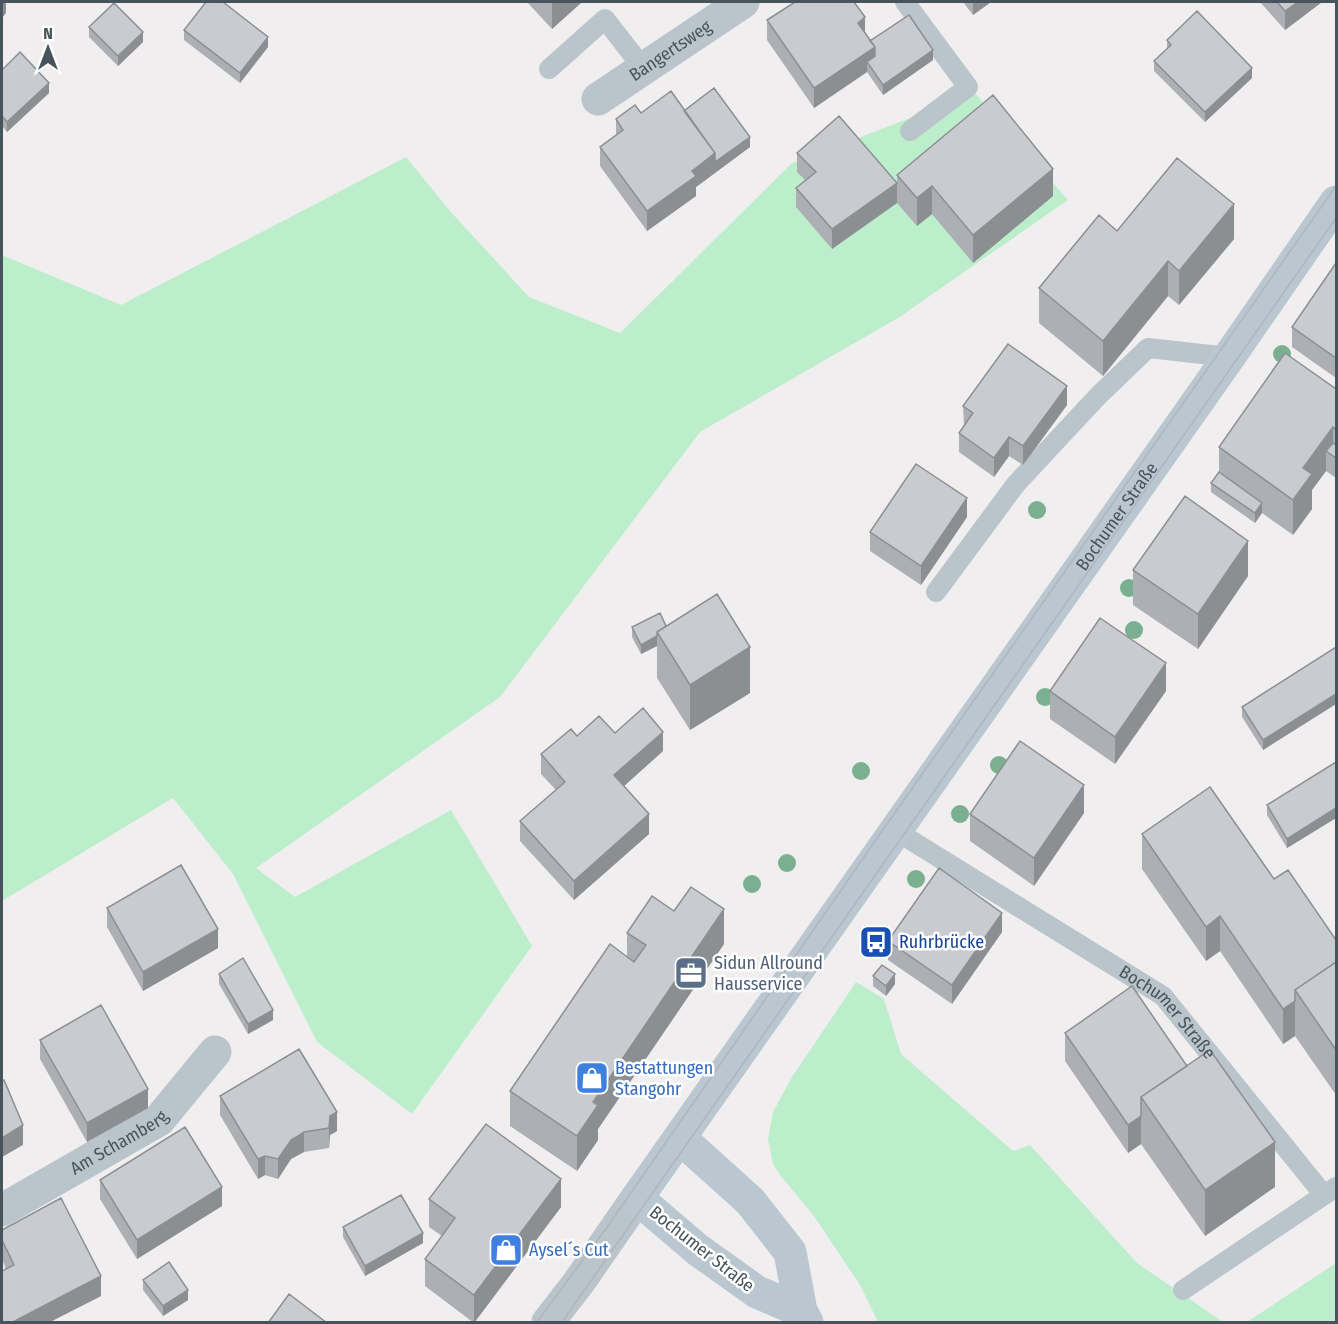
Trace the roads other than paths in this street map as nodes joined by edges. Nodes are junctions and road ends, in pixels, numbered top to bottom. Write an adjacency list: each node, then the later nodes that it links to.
1 (905, 2): 6 (lane)
2 (736, 4): 3 (street, Bangertsweg)
3 (643, 68): 4 (lane); 5 (street, Bangertsweg)
4 (549, 69)
5 (598, 99)
6 (910, 131)
7 (1336, 202): 8 (street, Bochumer Straße)
8 (1229, 357): 9 (lane); 10 (street, Bochumer Straße)
9 (936, 592)
10 (896, 831): 12 (street, Bochumer Straße); 13 (lane, Bochumer Straße)
11 (215, 1052): 15 (street, Am Schamberg)
12 (680, 1138): 14 (street, Bochumer Straße); 17 (street, Bochumer Straße)
13 (1330, 1191): 16 (lane)
14 (637, 1198): 17 (street, Bochumer Straße); 18 (street, Bochumer Straße)
15 (2, 1210)
16 (1183, 1290)
17 (804, 1317)
18 (548, 1323)

